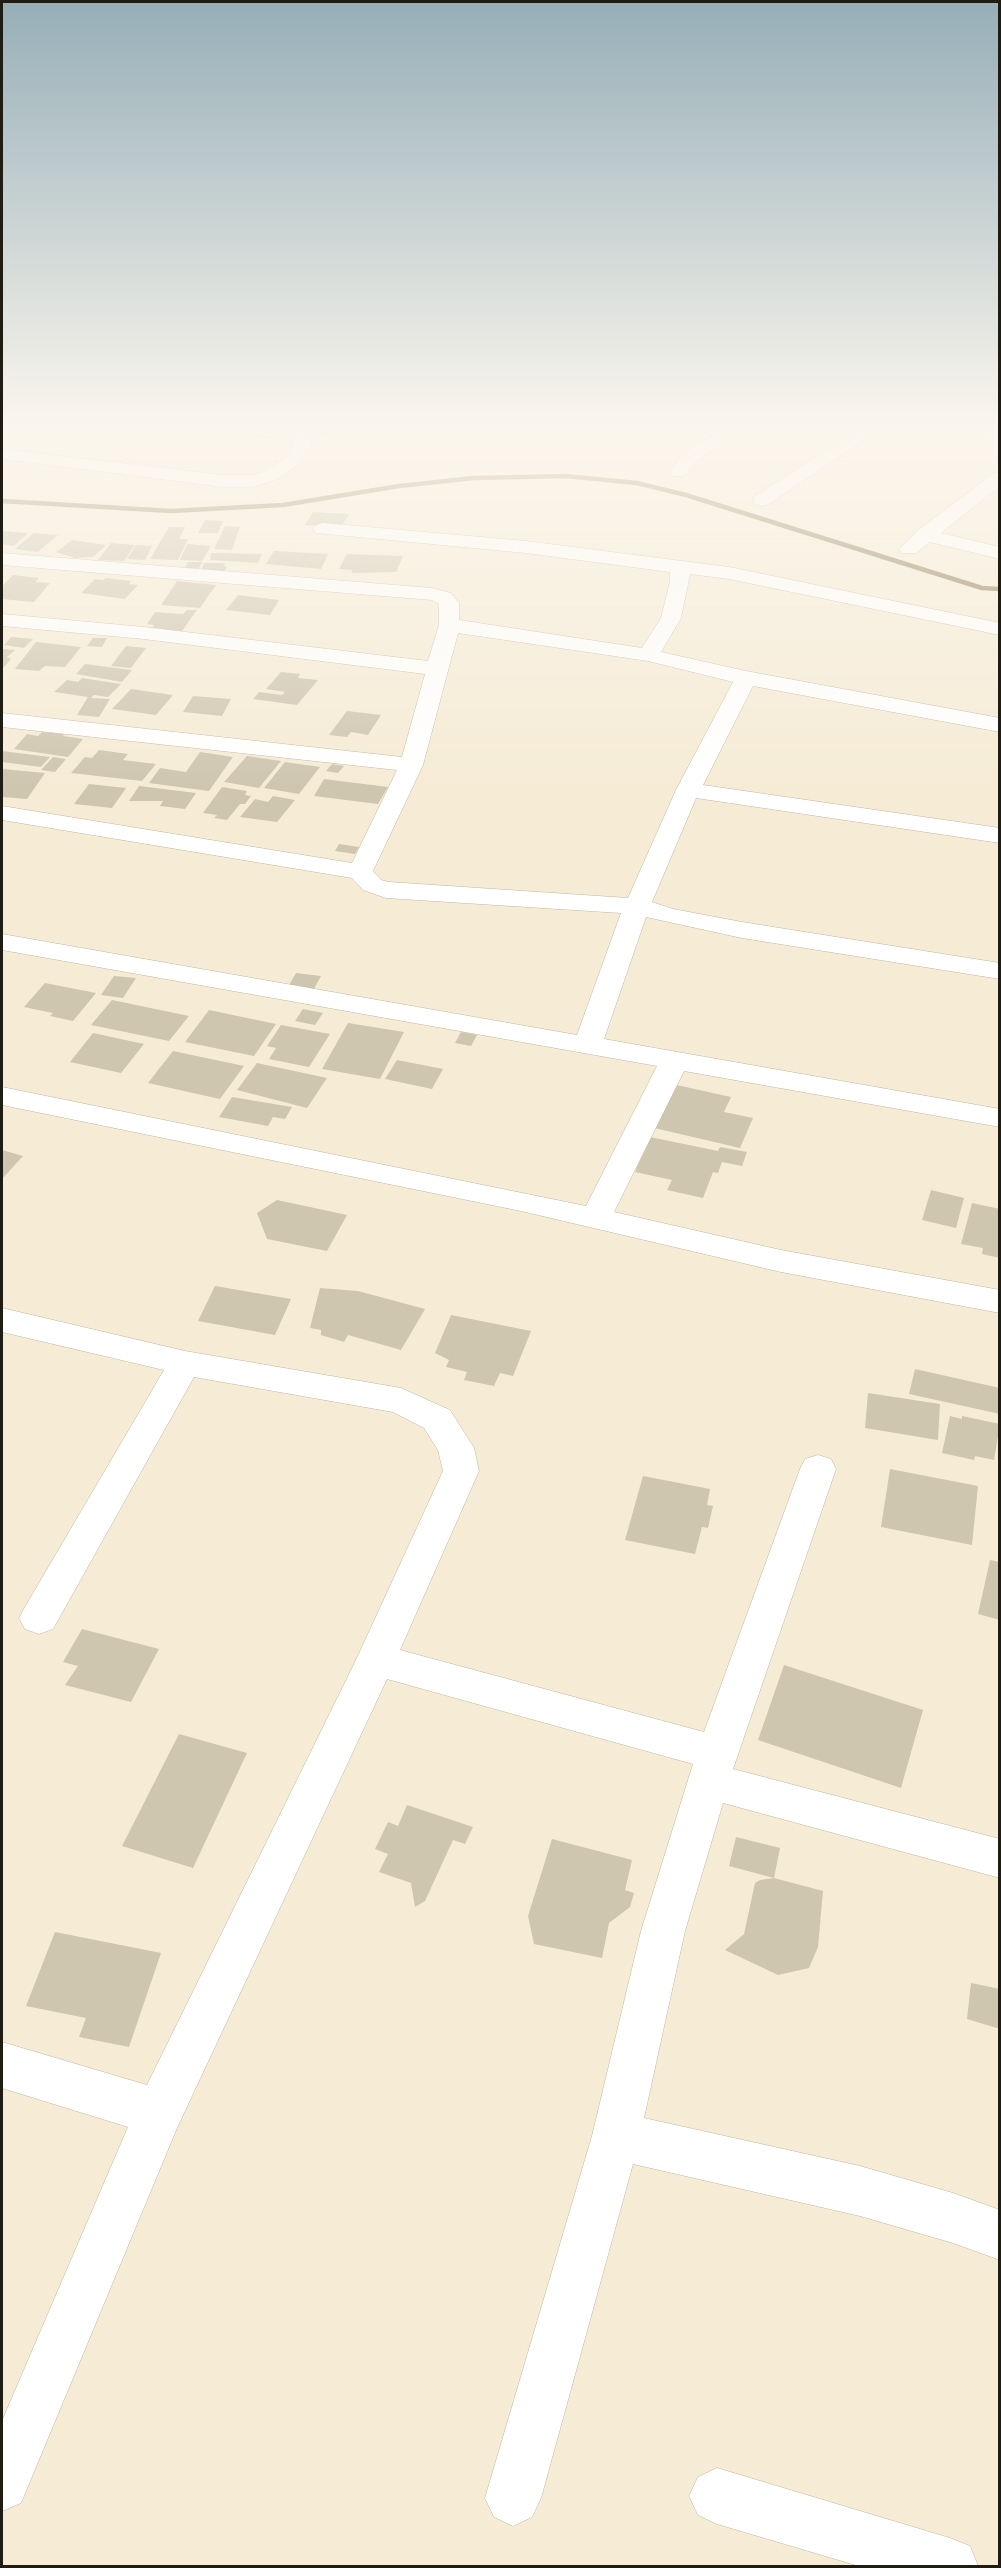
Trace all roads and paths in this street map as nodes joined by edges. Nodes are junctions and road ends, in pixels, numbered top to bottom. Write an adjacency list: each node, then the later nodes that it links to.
1 (513, 546): 7 (street)
2 (912, 546): 4 (street)
3 (969, 546): 5 (street)
4 (909, 549)
5 (999, 553)
6 (2, 559): 9 (street)
7 (681, 567): 10 (street); 11 (street)
8 (2, 620): 12 (street)
9 (449, 624): 11 (street); 12 (street)
10 (993, 628)
11 (648, 655): 13 (street)
12 (438, 669): 16 (street)
13 (752, 679): 15 (street); 17 (street)
14 (2, 720): 16 (street)
15 (999, 725)
16 (411, 765): 20 (street)
17 (688, 790): 19 (street); 21 (street)
18 (2, 813): 20 (street)
19 (999, 836)
20 (360, 872): 21 (street)
21 (637, 906): 23 (street); 24 (street)
22 (2, 942): 24 (street)
23 (999, 971)
24 (587, 1047): 25 (street)
25 (674, 1062): 27 (street); 28 (street)
26 (2, 1096): 28 (street)
27 (999, 1118)
28 (596, 1217): 29 (street)
29 (999, 1302)
30 (2, 1320): 31 (street)
31 (185, 1363): 33 (street); 34 (street)
32 (818, 1468): 35 (street)
33 (39, 1618)
34 (376, 1660): 35 (street); 38 (street)
35 (713, 1767): 36 (street); 39 (street)
36 (999, 1859)
37 (2, 2065): 38 (street)
38 (159, 2112): 41 (street)
39 (616, 2136): 40 (street); 43 (street)
40 (999, 2235)
41 (2, 2484)
42 (717, 2496): 44 (street)
43 (513, 2498)
44 (950, 2566)

